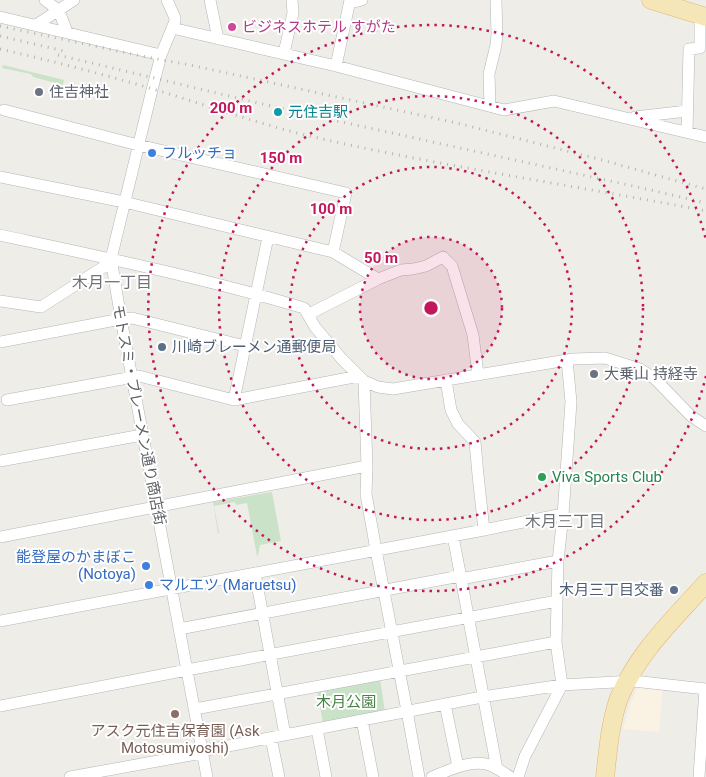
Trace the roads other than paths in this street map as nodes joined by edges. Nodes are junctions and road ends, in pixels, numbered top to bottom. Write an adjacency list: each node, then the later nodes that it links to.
1 (45, 0): 11 (street)
2 (74, 0): 11 (street)
3 (167, 0): 15 (street)
4 (210, 0): 17 (street)
5 (292, 0): 18 (street)
6 (362, 0): 10 (street)
7 (496, 0): 21 (street)
8 (651, 0): 12 (main road)
9 (687, 0): 12 (main road)
10 (350, 1): 20 (street)
11 (59, 11): 14 (street); 16 (street)
12 (705, 13): 23 (street)
13 (0, 17): 14 (street)
14 (36, 25): 16 (street)
15 (172, 28): 17 (street); 19 (street, モトスミ・ブレーメン通り商店街)
16 (67, 32): 19 (street)
17 (218, 39): 18 (street)
18 (284, 54): 20 (street)
19 (161, 55): 27 (street, モトスミ・ブレーメン通り商店街)
20 (336, 66): 21 (street)
21 (490, 106): 24 (street)
22 (2, 107): 27 (street)
23 (687, 111): 24 (street); 25 (street)
24 (624, 118): 25 (street)
25 (687, 132): 26 (street)
26 (706, 137)
27 (138, 144): 29 (street, モトスミ・ブレーメン通り商店街); 32 (street)
28 (0, 176): 29 (street)
29 (124, 202): 31 (street); 33 (street, モトスミ・ブレーメン通り商店街)
30 (0, 235): 33 (street)
31 (268, 237): 32 (street); 35 (street)
32 (333, 252): 34 (street)
33 (111, 259): 35 (street); 36 (street); 38 (street, モトスミ・ブレーメン通り商店街)
34 (378, 279): 37 (street); 42 (street)
35 (255, 293): 37 (street); 40 (street)
36 (0, 301)
37 (308, 314): 44 (street)
38 (121, 319): 39 (street); 40 (street); 43 (street, モトスミ・ブレーメン通り商店街)
39 (0, 342)
40 (245, 346): 47 (street)
41 (567, 360): 42 (street); 48 (street); 53 (street)
42 (478, 375): 45 (street)
43 (132, 377): 46 (street); 47 (street); 49 (street, モトスミ・ブレーメン通り商店街)
44 (362, 379): 45 (street); 47 (street); 51 (street)
45 (446, 380): 54 (street)
46 (7, 400)
47 (234, 400)
48 (706, 426)
49 (142, 435): 50 (street); 52 (street, モトスミ・ブレーメン通り商店街)
50 (0, 461)
51 (367, 466): 52 (street); 57 (street)
52 (156, 507): 56 (street); 62 (street, モトスミ・ブレーメン通り商店街)
53 (563, 515): 54 (street); 58 (street)
54 (484, 530): 55 (street)
55 (453, 536): 57 (street); 60 (street)
56 (0, 538)
57 (376, 550): 59 (street); 63 (street)
58 (558, 561): 60 (street); 65 (street)
59 (255, 573): 62 (street); 66 (street)
60 (460, 578): 63 (street); 67 (street)
61 (706, 583): 76 (main road)
62 (172, 589): 68 (street); 69 (street, モトスミ・ブレーメン通り商店街)
63 (384, 591): 66 (street); 70 (street)
64 (706, 592): 76 (main road)
65 (557, 602): 67 (street); 71 (street)
66 (262, 613): 69 (street); 72 (street)
67 (468, 618): 70 (street); 73 (street)
68 (0, 621)
69 (179, 629): 74 (street, モトスミ・ブレーメン通り商店街)
70 (392, 633): 72 (street); 75 (street)
71 (556, 642): 73 (street); 77 (street)
72 (270, 655): 74 (street); 79 (street)
73 (476, 657): 75 (street); 80 (street)
74 (187, 670): 82 (street); 83 (street, モトスミ・ブレーメン通り商店街)
75 (399, 671): 79 (street); 84 (street)
76 (630, 681): 77 (street); 78 (street); 101 (main road); 102 (main road)
77 (562, 685): 80 (street); 100 (street)
78 (705, 689): 103 (street)
79 (277, 694): 83 (street); 87 (street)
80 (482, 697): 81 (street); 91 (street)
81 (445, 704): 84 (street); 90 (street)
82 (0, 706)
83 (195, 710): 89 (street, モトスミ・ブレーメン通り商店街)
84 (407, 711): 85 (street); 97 (street)
85 (362, 720): 86 (street); 96 (street)
86 (317, 729): 87 (street); 95 (street)
87 (285, 735): 88 (street)
88 (271, 738): 89 (street); 94 (street)
89 (202, 752): 92 (street); 93 (street, モトスミ・ブレーメン通り商店街)
90 (458, 767): 91 (street); 98 (street)
91 (497, 769): 99 (street)
92 (70, 777)
93 (206, 777)
94 (279, 777)
95 (326, 777)
96 (373, 777)
97 (419, 777)
98 (432, 777)
99 (510, 777)
100 (518, 777)
101 (605, 777)
102 (610, 777)
103 (699, 777)

